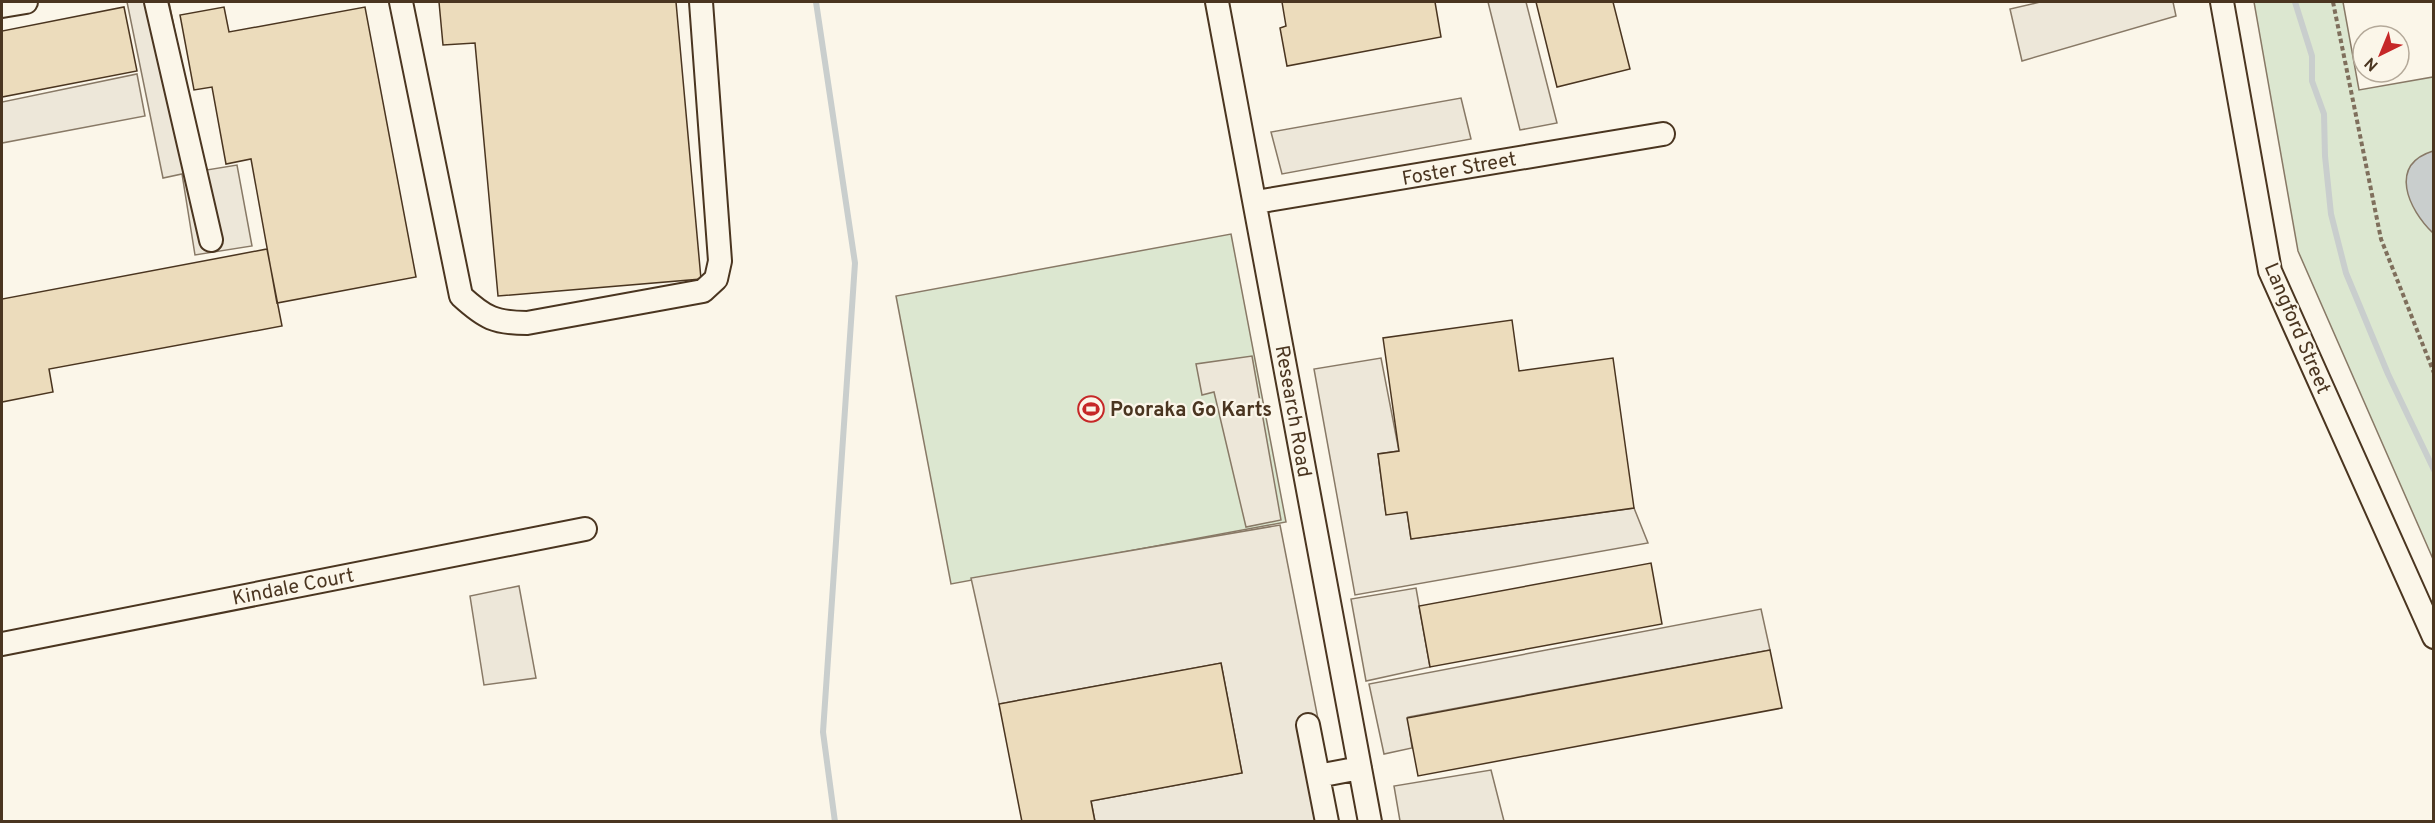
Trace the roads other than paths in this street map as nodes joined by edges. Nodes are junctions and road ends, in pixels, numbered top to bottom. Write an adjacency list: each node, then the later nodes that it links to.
1 (26, 2): 7 (street)
2 (156, 2): 10 (street)
3 (401, 2): 4 (street)
4 (701, 2)
5 (1217, 2): 9 (street, Research Road)
6 (2222, 2): 12 (street, Langford Street)
7 (2, 6)
8 (1663, 134): 9 (street, Foster Street)
9 (1256, 202): 15 (street, Research Road)
10 (211, 240)
11 (585, 529): 13 (street, Kindale Court)
12 (2433, 637)
13 (2, 644)
14 (1308, 725): 16 (street)
15 (1360, 768): 16 (street); 18 (street, Research Road)
16 (1318, 776): 17 (street)
17 (1327, 822)
18 (1370, 822)

